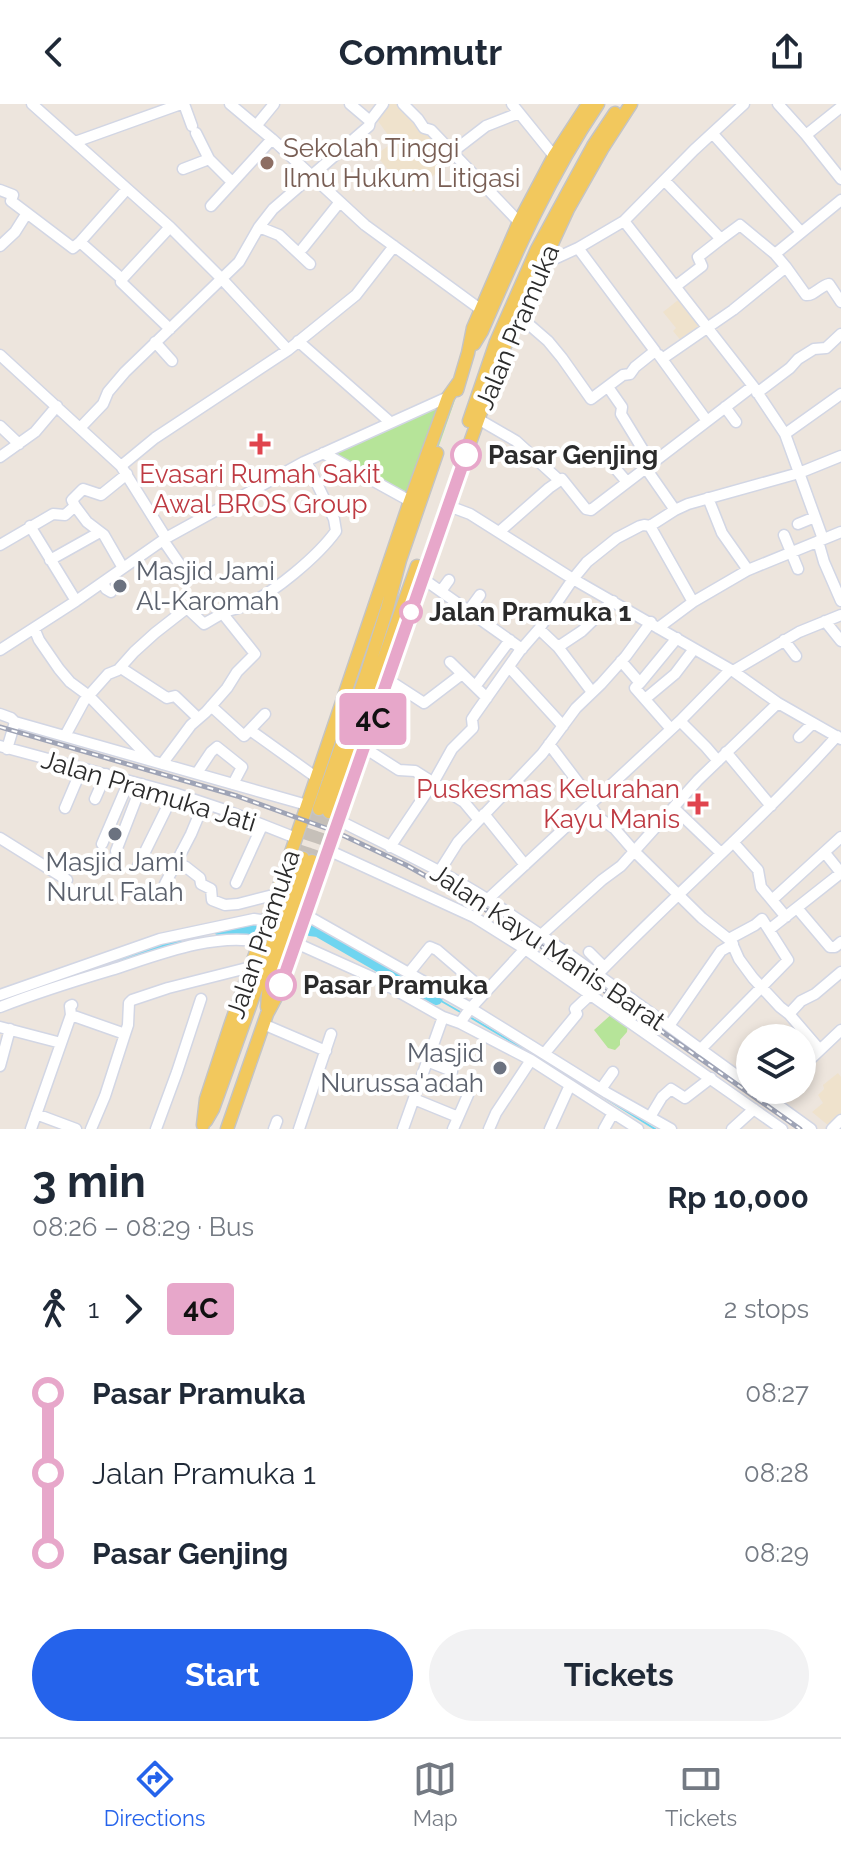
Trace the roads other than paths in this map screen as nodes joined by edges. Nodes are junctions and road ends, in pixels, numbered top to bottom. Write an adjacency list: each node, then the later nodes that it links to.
1 (32, 104): 21 (street)
2 (182, 104): 21 (street); 24 (street)
3 (230, 104): 17 (street)
4 (274, 104): 17 (street)
5 (350, 104): 16 (street)
6 (383, 104): 16 (street)
7 (403, 104): 22 (street)
8 (588, 104): 23 (main road, Jalan Pramuka)
9 (598, 104): 63 (main road, Jalan Pramuka)
10 (621, 104): 150 (main road, Jalan Pramuka)
11 (631, 104): 49 (main road, Jalan Pramuka)
12 (744, 104): 18 (street)
13 (778, 104): 19 (street)
14 (841, 107): 19 (street)
15 (516, 109): 22 (street); 23 (street)
16 (370, 121): 26 (street)
17 (256, 126): 20 (street)
18 (713, 134): 28 (street); 40 (street)
19 (806, 135): 27 (street)
20 (272, 139): 26 (street); 29 (street)
21 (75, 142): 30 (street)
22 (451, 153): 37 (street)
23 (554, 156): 37 (main road, Jalan Pramuka)
24 (209, 159): 25 (street); 29 (street)
25 (183, 169)
26 (313, 176): 33 (street); 39 (street)
27 (841, 179)
28 (665, 181): 36 (street); 41 (street)
29 (232, 182): 34 (street)
30 (127, 189): 38 (street); 42 (street)
31 (0, 190): 35 (street)
32 (841, 200): 40 (street)
33 (339, 203): 44 (street); 45 (street)
34 (211, 206)
35 (27, 213): 42 (street); 43 (street)
36 (624, 221): 46 (street); 53 (street)
37 (519, 222): 55 (main road, Jalan Pramuka)
38 (170, 227): 51 (street); 52 (street)
39 (259, 227): 48 (street); 52 (street)
40 (801, 232): 47 (street)
41 (721, 239): 47 (street); 53 (street)
42 (80, 242): 51 (street)
43 (0, 246)
44 (394, 246): 55 (street); 60 (street)
45 (303, 248)
46 (578, 248): 49 (street); 65 (street)
47 (775, 254): 50 (street)
48 (310, 264)
49 (541, 265): 56 (main road, Jalan Pramuka)
50 (786, 267): 54 (street); 57 (street)
51 (122, 279): 58 (street)
52 (222, 279): 58 (street); 62 (street)
53 (676, 286): 57 (street)
54 (841, 302)
55 (480, 309): 63 (main road, Jalan Pramuka)
56 (518, 315): 70 (street); 76 (main road, Jalan Pramuka)
57 (708, 328): 65 (street); 67 (street)
58 (170, 329): 61 (street)
59 (841, 334): 71 (street)
60 (298, 341): 62 (street); 78 (street)
61 (155, 342): 66 (street); 81 (street)
62 (288, 350): 90 (street)
63 (468, 353): 68 (main road, Jalan Pramuka)
64 (0, 355): 74 (street)
65 (658, 355): 70 (street); 77 (street)
66 (172, 361)
67 (745, 375): 69 (street); 71 (street)
68 (458, 383): 73 (main road, Jalan Pramuka); 150 (main road, Jalan Pramuka)
69 (734, 383)
70 (608, 387): 89 (street)
71 (755, 389): 75 (street); 82 (street)
72 (841, 394): 82 (street)
73 (448, 397): 78 (street); 95 (main road, Jalan Pramuka)
74 (57, 406): 81 (street); 83 (street)
75 (725, 407): 77 (street); 79 (street)
76 (478, 419): 92 (street); 97 (main road, Jalan Pramuka)
77 (707, 421): 89 (street)
78 (390, 422): 84 (street)
79 (736, 422)
80 (0, 426): 83 (street)
81 (80, 428): 90 (street)
82 (785, 434): 91 (street)
83 (19, 444): 86 (street)
84 (323, 453): 87 (street); 95 (street)
85 (841, 456): 91 (street)
86 (0, 457)
87 (306, 461): 107 (street); 128 (street)
88 (609, 461): 93 (street)
89 (648, 465): 93 (street); 98 (street)
90 (124, 470): 96 (street); 107 (street)
91 (799, 473): 94 (street); 99 (street)
92 (559, 480): 93 (street); 104 (street)
93 (627, 482)
94 (708, 498): 98 (street); 114 (street)
95 (410, 501): 138 (main road, Jalan Pramuka)
96 (75, 506): 101 (street); 103 (street)
97 (446, 510): 104 (street); 117 (main road, Jalan Pramuka)
98 (675, 510): 102 (street)
99 (815, 517): 100 (street); 108 (street)
100 (798, 524)
101 (30, 526): 109 (street); 111 (street)
102 (650, 526): 116 (street); 126 (street)
103 (100, 532): 111 (street); 112 (street)
104 (499, 532): 116 (street)
105 (841, 532): 108 (street)
106 (784, 535): 110 (street)
107 (165, 539): 112 (street); 115 (street)
108 (820, 540): 110 (street); 125 (street)
109 (0, 545)
110 (792, 553): 113 (street); 114 (street)
111 (50, 560): 123 (street)
112 (123, 568): 119 (street)
113 (798, 569)
114 (748, 570): 126 (street)
115 (185, 572)
116 (576, 575): 124 (street); 133 (street)
117 (422, 578): 120 (street); 150 (main road, Jalan Pramuka)
118 (449, 580): 120 (street)
119 (103, 582): 121 (street); 123 (street)
120 (441, 591): 127 (street)
121 (111, 592)
122 (480, 595): 127 (street)
123 (76, 601): 132 (street)
124 (613, 601): 131 (street); 139 (street)
125 (841, 601)
126 (693, 602): 131 (street)
127 (469, 610): 135 (street)
128 (223, 614): 147 (street); 158 (street)
129 (841, 615): 130 (street)
130 (825, 621): 136 (street); 137 (street)
131 (655, 625): 134 (street); 144 (street)
132 (34, 628): 142 (street); 154 (street)
133 (539, 629): 139 (street); 140 (street)
134 (677, 638): 141 (street); 151 (street)
135 (510, 640): 140 (street); 152 (street)
136 (784, 640): 143 (street); 148 (street)
137 (841, 641)
138 (362, 645): 150 (main road); 180 (main road, Jalan Pramuka)
139 (558, 647): 153 (street)
140 (522, 649): 146 (street)
141 (694, 649): 148 (street); 156 (street)
142 (0, 650)
143 (796, 656)
144 (621, 661): 151 (street); 153 (street)
145 (450, 662): 149 (street)
146 (509, 667): 155 (street); 165 (street)
147 (121, 668): 154 (street); 161 (street)
148 (732, 670): 157 (street); 162 (street)
149 (462, 674): 150 (street); 155 (street)
150 (376, 677): 172 (main road, Jalan Pramuka); 192 (main road, Jalan Pramuka)
151 (640, 683): 156 (street)
152 (477, 684)
153 (592, 692): 165 (street)
154 (89, 696): 168 (street); 176 (street)
155 (487, 698): 182 (street)
156 (645, 699): 166 (street)
157 (778, 703): 164 (street); 174 (street)
158 (211, 706): 161 (street); 167 (street)
159 (0, 714): 163 (street, Jalan Kayu Manis Barat)
160 (265, 714): 167 (street)
161 (198, 718): 176 (street)
162 (680, 721): 166 (street); 175 (street)
163 (15, 722): 168 (street, Jalan Kayu Manis Barat); 173 (street)
164 (813, 723): 169 (street); 170 (street)
165 (563, 726): 171 (street)
166 (671, 729): 188 (street)
167 (250, 730): 180 (street)
168 (65, 736): 176 (street, Jalan Kayu Manis Barat)
169 (799, 737)
170 (840, 738): 189 (street)
171 (549, 744): 188 (street); 193 (street)
172 (363, 747): 182 (street); 192 (main road, Jalan Pramuka)
173 (3, 748): 177 (street, Jalan Pramuka Jati)
174 (726, 752): 175 (street); 189 (street)
175 (718, 761): 191 (street)
176 (157, 762): 178 (street, Jalan Kayu Manis Barat)
177 (82, 768): 179 (street, Jalan Pramuka Jati); 190 (street)
178 (197, 773): 184 (street, Jalan Kayu Manis Barat); 184 (street)
179 (106, 774): 181 (street, Jalan Pramuka Jati); 186 (street)
180 (317, 778): 192 (main road, Jalan Pramuka)
181 (129, 781): 183 (street, Jalan Pramuka Jati); 199 (street)
182 (433, 783): 193 (street); 200 (street)
183 (142, 784): 185 (street, Jalan Pramuka Jati); 202 (street)
184 (233, 784): 192 (street, Jalan Kayu Manis Barat)
185 (174, 793): 187 (street, Jalan Pramuka Jati); 208 (street)
186 (95, 799)
187 (204, 803): 194 (street, Jalan Pramuka Jati); 206 (street)
188 (592, 804): 203 (street); 207 (street)
189 (771, 806): 198 (street)
190 (65, 808)
191 (674, 808): 203 (street); 204 (street)
192 (324, 811): 197 (main road, Jalan Pramuka); 200 (street, Jalan Kayu Manis Barat); 201 (main road, Jalan Pramuka)
193 (482, 817): 207 (street); 209 (street)
194 (262, 826): 197 (street, Jalan Pramuka Jati); 212 (street)
195 (841, 837): 205 (street)
196 (0, 838): 211 (street)
197 (296, 838): 214 (main road, Jalan Pramuka)
198 (733, 842): 204 (street); 217 (street)
199 (102, 844)
200 (390, 847): 209 (street, Jalan Kayu Manis Barat)
201 (328, 850): 220 (main road, Jalan Pramuka); 226 (street)
202 (116, 851)
203 (634, 851): 215 (street); 223 (street)
204 (721, 853): 215 (street)
205 (825, 853): 210 (street); 217 (street)
206 (176, 863): 213 (street); 214 (street)
207 (525, 865): 216 (street)
208 (138, 866)
209 (439, 872): 216 (street, Jalan Kayu Manis Barat)
210 (841, 873): 218 (street)
211 (67, 880)
212 (236, 883)
213 (165, 884)
214 (277, 894): 222 (main road, Jalan Pramuka)
215 (678, 894): 224 (street); 229 (street)
216 (487, 900): 223 (street, Jalan Kayu Manis Barat)
217 (772, 900): 219 (street)
218 (797, 908): 219 (street); 225 (street)
219 (786, 917): 221 (street)
220 (300, 918): 222 (main road, Jalan Pramuka); 222 (main road, Jalan Pramuka); 231 (street)
221 (770, 929): 224 (street); 232 (street)
222 (275, 934): 228 (main road, Jalan Pramuka); 228 (main road); 235 (street); 237 (street); 240 (street); 241 (main road, Jalan Pramuka)
223 (540, 936): 229 (street, Jalan Kayu Manis Barat)
224 (731, 942): 232 (street); 243 (street)
225 (841, 942)
226 (525, 949): 233 (street); 234 (street)
227 (589, 952): 229 (street)
228 (256, 969): 246 (street); 272 (main road, Jalan Pramuka)
229 (601, 971): 243 (street, Jalan Kayu Manis Barat)
230 (841, 972): 239 (street)
231 (409, 973): 233 (street); 238 (street)
232 (763, 987): 239 (street); 249 (street)
233 (486, 992): 238 (street)
234 (591, 994): 252 (street); 260 (street)
235 (0, 995)
236 (201, 999): 277 (street)
237 (0, 1007)
238 (470, 1009): 242 (street); 252 (street)
239 (789, 1014): 250 (street)
240 (443, 1017): 242 (street); 255 (street)
241 (265, 1019): 251 (street); 278 (main road, Jalan Pramuka)
242 (460, 1022): 254 (street)
243 (669, 1026): 249 (street, Jalan Kayu Manis Barat)
244 (5, 1028): 248 (street); 256 (street)
245 (841, 1030): 250 (street)
246 (123, 1034): 248 (street); 273 (street)
247 (331, 1034): 251 (street)
248 (61, 1043): 268 (street)
249 (700, 1050): 259 (street, Jalan Kayu Manis Barat)
250 (820, 1050): 253 (street)
251 (326, 1051): 279 (street)
252 (544, 1054): 263 (street)
253 (816, 1054)
254 (531, 1060): 261 (street); 282 (street)
255 (427, 1061): 257 (street); 264 (street)
256 (0, 1066)
257 (452, 1071)
258 (613, 1072): 263 (street)
259 (736, 1075)
260 (711, 1078): 266 (street); 270 (street)
261 (570, 1085): 267 (street); 283 (street)
262 (471, 1088): 269 (street)
263 (601, 1089): 270 (street)
264 (414, 1099): 269 (street); 280 (street)
265 (783, 1104): 288 (street)
266 (754, 1109): 286 (street); 287 (street)
267 (613, 1113): 284 (street); 285 (street)
268 (36, 1114): 275 (street); 276 (street)
269 (458, 1117): 281 (street)
270 (650, 1117): 274 (street)
271 (841, 1120): 289 (street)
272 (202, 1127)
273 (94, 1128)
274 (665, 1128)
275 (31, 1129)
276 (76, 1129)
277 (156, 1129)
278 (227, 1129)
279 (299, 1129)
280 (403, 1129)
281 (453, 1129)
282 (489, 1129)
283 (550, 1129)
284 (604, 1129)
285 (638, 1129)
286 (732, 1129)
287 (782, 1129)
288 (811, 1129)
289 (832, 1129)

